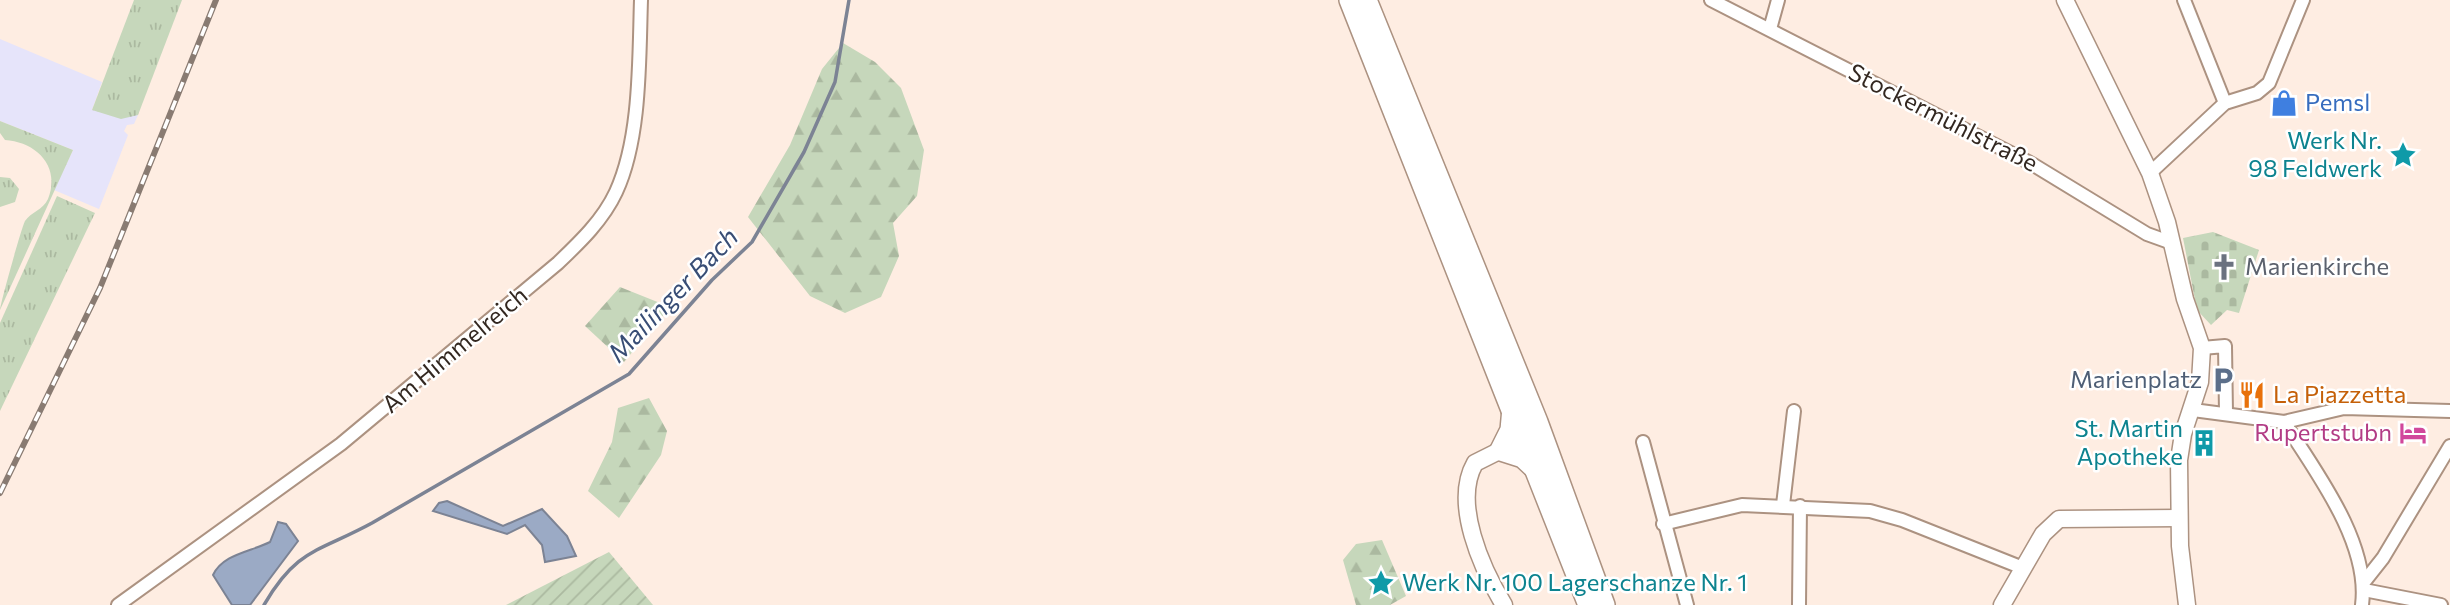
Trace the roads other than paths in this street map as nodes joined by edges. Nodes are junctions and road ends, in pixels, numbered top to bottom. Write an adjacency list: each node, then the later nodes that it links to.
1 (641, 0): 30 (street, Am Himmelreich)
2 (1350, 0): 14 (highway)
3 (1369, 0): 33 (highway)
4 (1711, 0): 9 (street, Stockermühlstraße)
5 (1778, 0): 9 (street)
6 (2065, 0): 11 (street)
7 (2184, 0): 10 (street)
8 (2303, 0): 10 (street)
9 (1770, 29): 12 (street, Stockermühlstraße)
10 (2225, 103): 11 (street)
11 (2150, 173): 12 (street)
12 (2172, 243): 13 (street)
13 (2202, 348): 15 (street); 18 (street)
14 (1513, 406): 22 (highway); 23 (highway)
15 (2193, 410): 18 (street); 26 (street)
16 (1794, 411): 24 (street)
17 (2450, 411): 19 (street)
18 (2227, 414): 19 (street)
19 (2284, 422): 29 (street)
20 (1643, 442): 27 (street)
21 (2450, 446): 29 (street)
22 (1501, 450): 23 (highway); 31 (street)
23 (1539, 472): 32 (highway)
24 (1783, 505): 25 (street); 27 (street)
25 (1800, 506): 28 (street); 35 (street)
26 (2179, 518): 28 (street); 37 (street)
27 (1663, 524): 34 (street)
28 (2023, 568): 36 (street)
29 (2364, 586): 38 (street); 39 (street)
30 (118, 605)
31 (1504, 605)
32 (1589, 605)
33 (1604, 605)
34 (1687, 605)
35 (1798, 605)
36 (2002, 605)
37 (2187, 605)
38 (2362, 605)
39 (2441, 605)

